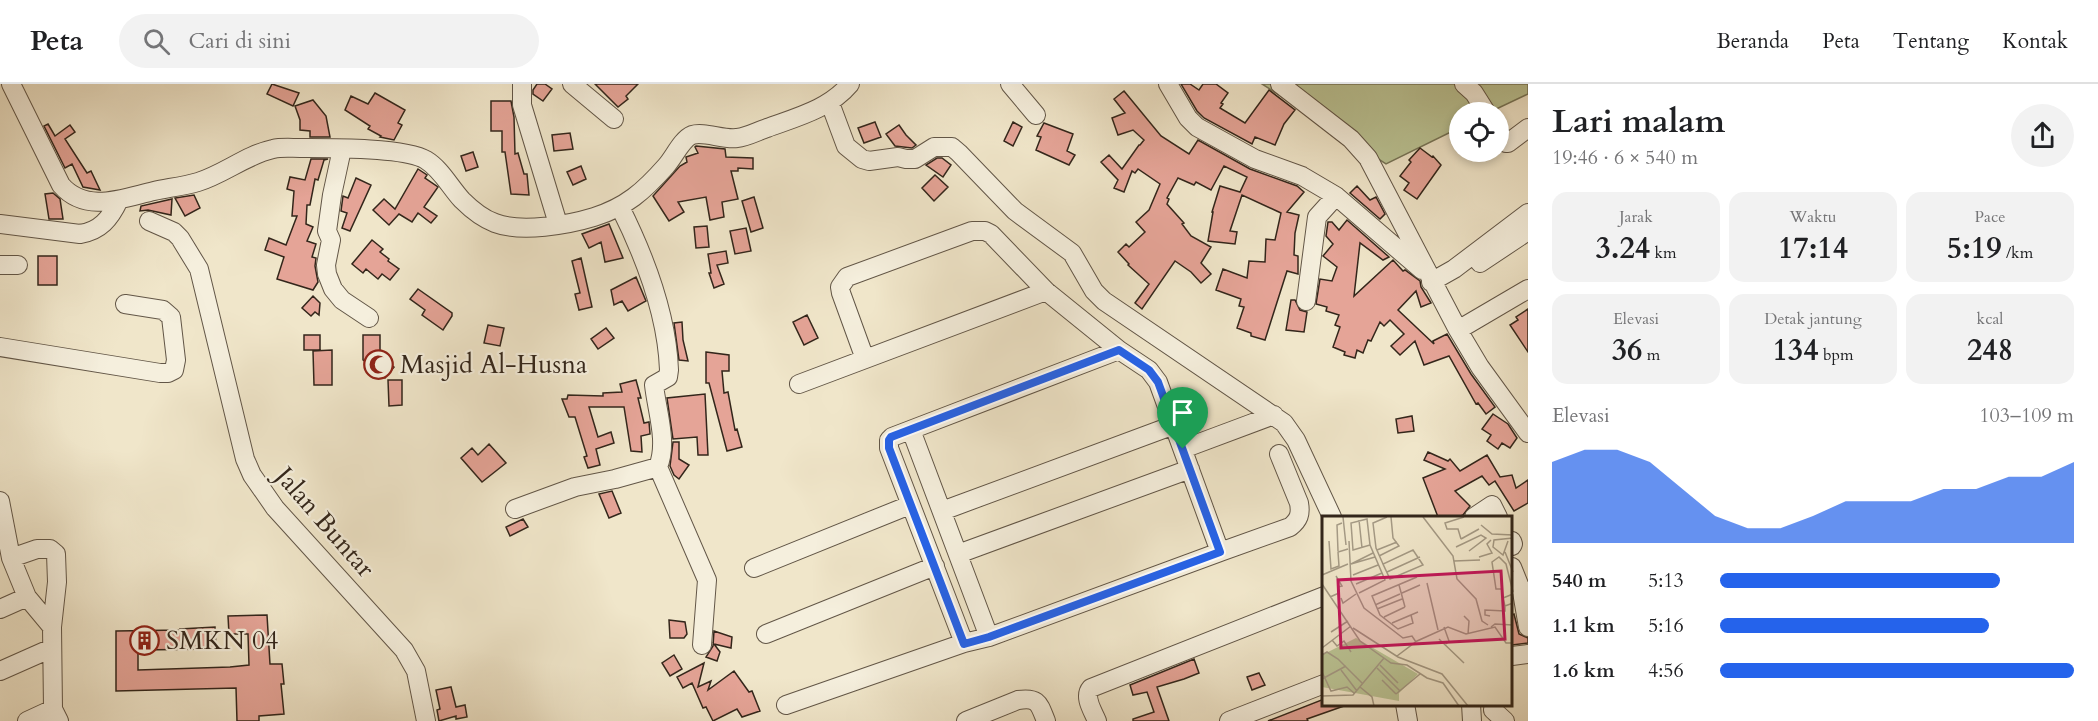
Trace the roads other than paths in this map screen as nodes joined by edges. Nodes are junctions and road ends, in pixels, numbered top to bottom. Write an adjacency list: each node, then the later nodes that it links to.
1 (11, 84): 17 (street)
2 (522, 84): 22 (street)
3 (572, 84): 12 (street)
4 (850, 84): 10 (street)
5 (1010, 84): 11 (street)
6 (1168, 84): 16 (street)
7 (1280, 84): 26 (street)
8 (1464, 84): 9 (street)
9 (1480, 102)
10 (830, 103): 18 (street); 37 (street)
11 (1036, 115)
12 (614, 119)
13 (1528, 128): 14 (street)
14 (1509, 142)
15 (342, 149): 17 (street); 22 (street); 31 (street)
16 (1336, 196): 26 (street); 29 (street)
17 (125, 199): 21 (street)
18 (620, 207): 22 (street); 43 (street)
19 (1528, 213): 26 (street)
20 (149, 222): 80 (street, Jalan Buntar)
21 (0, 224)
22 (558, 224)
23 (1528, 231): 26 (street)
24 (0, 265): 25 (street)
25 (18, 265)
26 (1435, 288): 32 (street)
27 (1528, 289): 32 (street)
28 (1046, 291): 34 (street); 35 (street); 35 (street)
29 (1306, 300)
30 (125, 304): 33 (street)
31 (369, 318)
32 (1458, 330): 40 (street)
33 (0, 347)
34 (1119, 350): 38 (street); 39 (street)
35 (866, 359): 36 (street)
36 (799, 384)
37 (1274, 415): 41 (street); 49 (street)
38 (1174, 426): 41 (street); 48 (street)
39 (911, 430): 46 (street); 48 (street)
40 (1528, 433)
41 (1183, 449): 44 (street)
42 (1279, 454): 53 (street)
43 (658, 467): 47 (street); 68 (street)
44 (1190, 469): 53 (street); 54 (street)
45 (0, 501): 52 (street)
46 (910, 505): 56 (street); 57 (street)
47 (515, 508)
48 (942, 511): 54 (street)
49 (1332, 516)
50 (1476, 516): 51 (street)
51 (1497, 516)
52 (3, 539): 55 (street)
53 (1220, 552): 66 (street)
54 (958, 554): 66 (street)
55 (11, 558): 60 (street); 63 (street)
56 (935, 566): 65 (street); 67 (street)
57 (754, 568)
58 (1513, 569): 59 (street)
59 (1525, 591): 64 (street)
60 (27, 597): 62 (street); 63 (street)
61 (1322, 597): 83 (street)
62 (0, 609)
63 (52, 627): 69 (street)
64 (1528, 627)
65 (766, 634)
66 (989, 637): 67 (street)
67 (964, 644): 74 (street)
68 (702, 645)
69 (52, 648): 72 (street); 78 (street)
70 (1528, 654): 71 (street)
71 (1513, 656)
72 (0, 671)
73 (1322, 685): 84 (street)
74 (786, 705)
75 (1405, 706): 85 (street)
76 (1471, 706): 86 (street)
77 (1494, 706): 87 (street)
78 (56, 715): 79 (street)
79 (27, 721)
80 (426, 721)
81 (966, 721): 82 (street)
82 (1046, 721)
83 (1097, 721)
84 (1229, 721)
85 (1408, 721)
86 (1472, 721)
87 (1505, 721)

